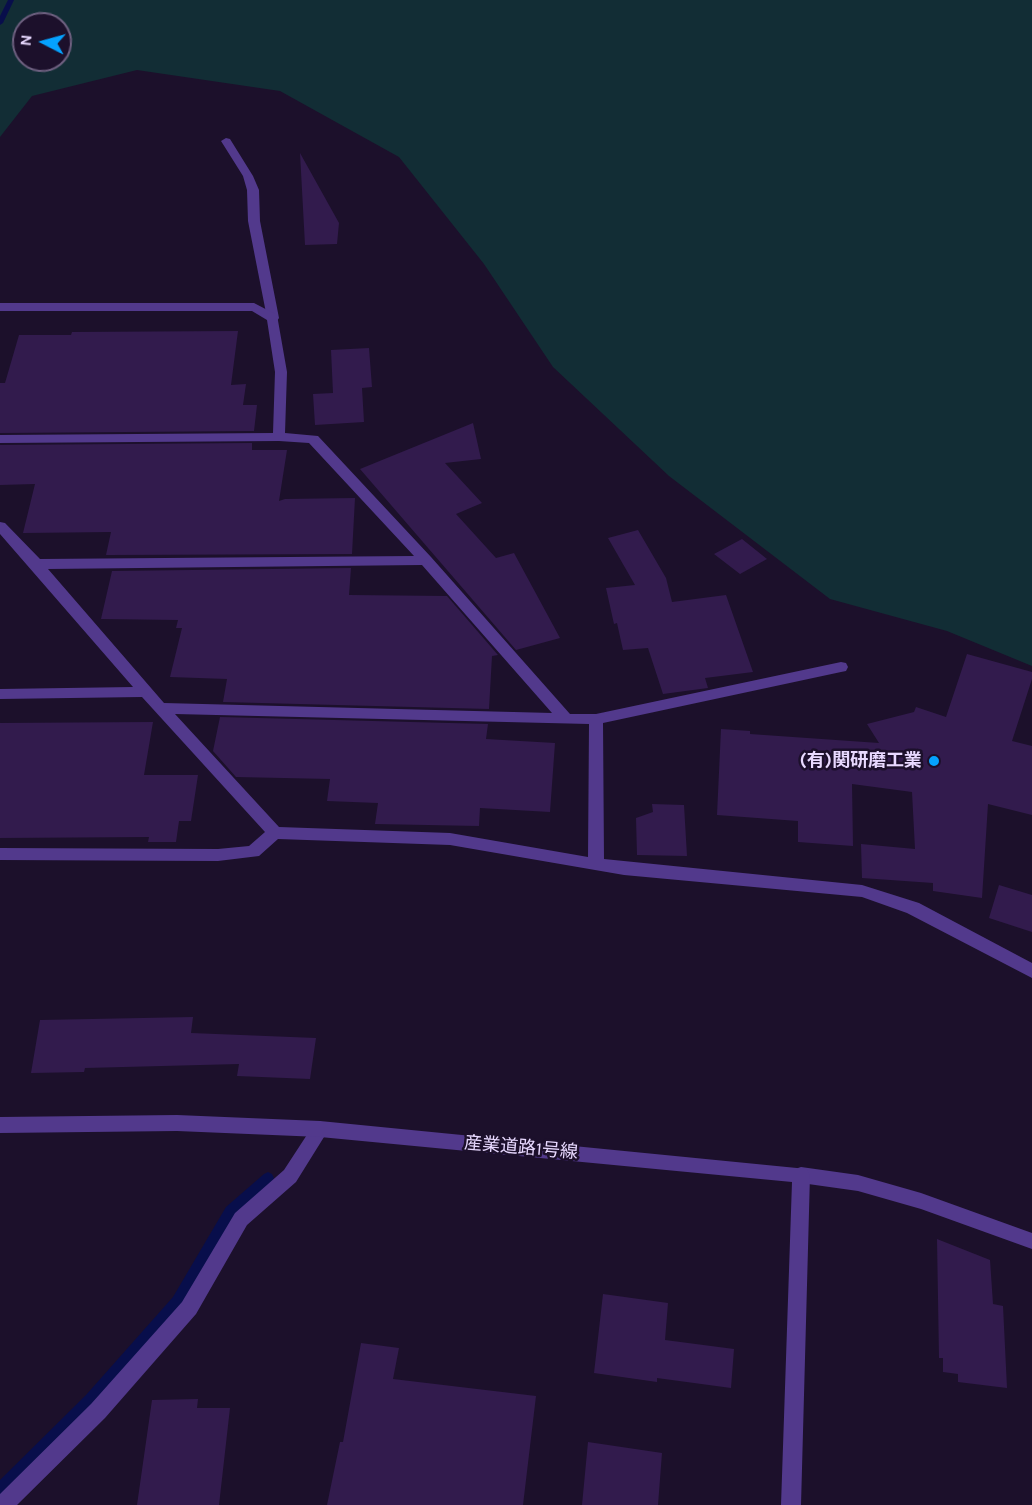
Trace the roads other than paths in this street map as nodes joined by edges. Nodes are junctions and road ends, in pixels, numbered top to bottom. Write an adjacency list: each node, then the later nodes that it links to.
1 (226, 141): 3 (street)
2 (0, 307): 3 (street)
3 (273, 318): 4 (street)
4 (279, 437): 5 (street); 9 (street)
5 (0, 439)
6 (0, 526): 8 (street)
7 (0, 548): 8 (street)
8 (19, 548): 10 (street)
9 (426, 560): 10 (street); 15 (street)
10 (36, 564): 12 (street)
11 (841, 667): 16 (street)
12 (146, 692): 13 (street); 14 (street)
13 (0, 694)
14 (163, 708): 15 (street); 17 (street)
15 (566, 719): 16 (street)
16 (596, 719): 19 (street)
17 (275, 833): 18 (street); 19 (street)
18 (0, 854)
19 (596, 865): 20 (street)
20 (1032, 971)
21 (0, 1125): 22 (street, 産業道路1号線)
22 (320, 1129): 23 (street, 産業道路1号線); 25 (street)
23 (801, 1175): 24 (street, 産業道路1号線); 26 (street)
24 (1032, 1241)
25 (3, 1505)
26 (791, 1505)

